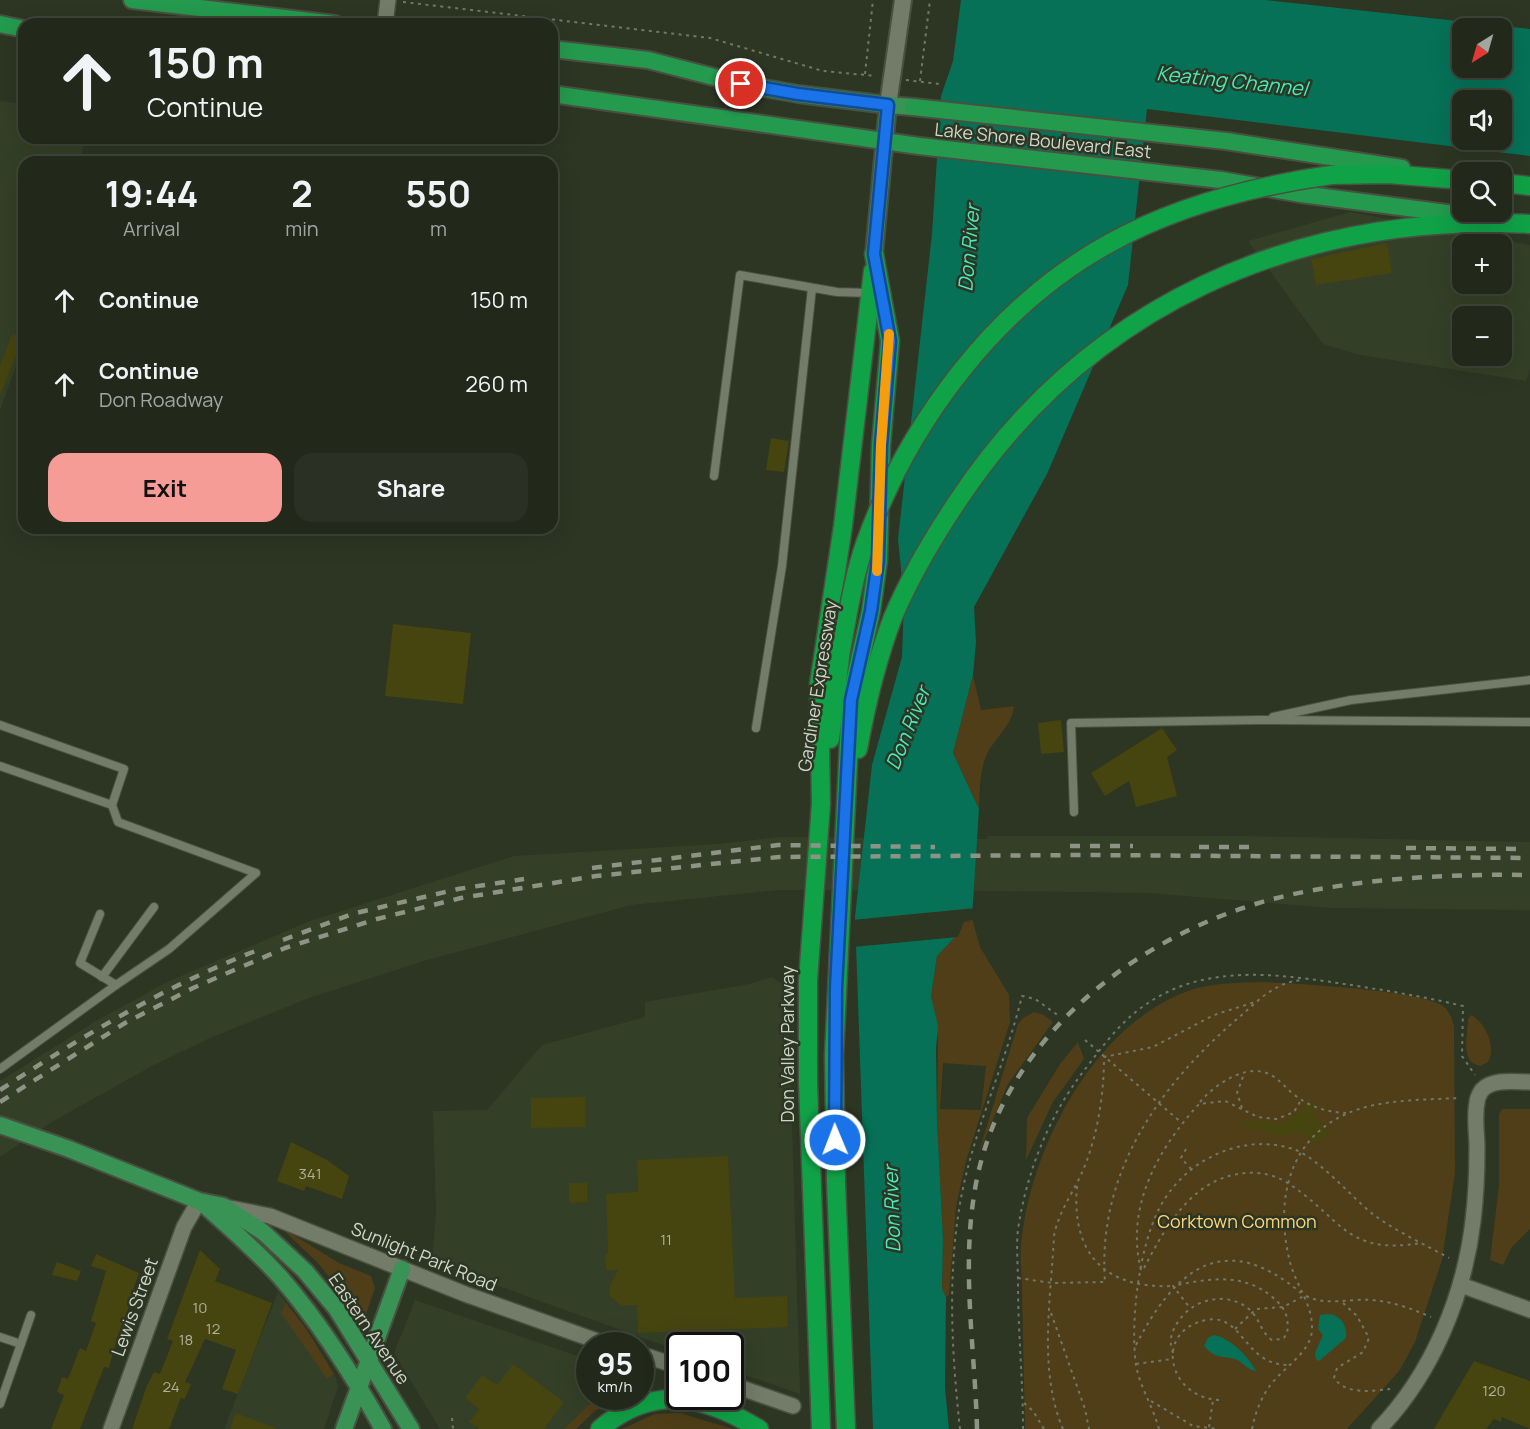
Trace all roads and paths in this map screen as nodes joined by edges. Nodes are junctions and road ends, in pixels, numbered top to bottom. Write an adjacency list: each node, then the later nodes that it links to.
1 (132, 0): 7 (highway)
2 (388, 0): 8 (street)
3 (873, 0): 10 (path)
4 (903, 0): 16 (street)
5 (930, 0): 14 (path)
6 (408, 3): 9 (path)
7 (284, 18)
8 (386, 18)
9 (537, 18)
10 (558, 20)
11 (0, 24): 12 (highway)
12 (18, 27)
13 (558, 50): 16 (highway, Lake Shore Boulevard East)
14 (939, 84)
15 (558, 95): 18 (highway, Lake Shore Boulevard East)
16 (888, 105): 17 (main road, Lake Shore Boulevard East); 18 (main road)
17 (913, 107): 19 (highway, Lake Shore Boulevard East)
18 (884, 142): 23 (highway, Lake Shore Boulevard East); 24 (main road)
19 (1452, 176)
20 (1452, 177): 34 (highway, Gardiner Expressway, bridge)
21 (1512, 183): 22 (highway)
22 (1530, 186)
23 (1530, 224): 37 (highway)
24 (874, 254): 26 (highway); 37 (highway)
25 (812, 288): 26 (lane); 27 (lane); 32 (lane)
26 (870, 293): 34 (highway)
27 (714, 476)
28 (1530, 680): 29 (lane)
29 (1258, 720): 30 (lane); 36 (lane)
30 (1530, 722)
31 (0, 725): 35 (lane)
32 (756, 728)
33 (0, 766): 35 (lane)
34 (822, 804): 116 (highway, Don Valley Parkway)
35 (112, 805): 42 (lane)
36 (1074, 812)
37 (846, 813): 117 (highway)
38 (154, 907): 40 (lane)
39 (100, 914): 40 (lane)
40 (102, 976): 42 (lane)
41 (1305, 979): 43 (path); 46 (path); 50 (path)
42 (116, 985): 48 (lane)
43 (1258, 1001): 47 (path); 54 (path)
44 (1059, 1016): 118 (path)
45 (1084, 1040): 46 (path)
46 (1098, 1052): 47 (path); 72 (path)
47 (1104, 1057): 54 (path); 63 (path)
48 (0, 1069)
49 (1246, 1072): 53 (path); 55 (path); 56 (path)
50 (1474, 1073)
51 (1530, 1082): 74 (street)
52 (1459, 1098): 57 (path)
53 (1301, 1100): 56 (path); 57 (path)
54 (1158, 1103): 58 (path); 70 (path)
55 (1199, 1104): 56 (path); 58 (path)
56 (1242, 1108)
57 (1346, 1113): 61 (path)
58 (1182, 1123): 71 (path)
59 (0, 1125): 65 (main road, Eastern Avenue)
60 (1186, 1149): 62 (path)
61 (1299, 1152): 62 (path); 64 (path); 67 (path)
62 (1192, 1170): 71 (path)
63 (1078, 1182): 70 (path); 73 (path)
64 (1287, 1182): 67 (path); 71 (path); 77 (path)
65 (199, 1201): 66 (main road, Eastern Avenue); 96 (main road, Eastern Avenue); 109 (street, Lewis Street)
66 (223, 1206): 69 (street, Sunlight Park Road); 92 (main road, Eastern Avenue)
67 (1421, 1243): 68 (path)
68 (1449, 1258)
69 (402, 1269): 87 (street, Sunlight Park Road); 92 (main road)
70 (1104, 1270): 73 (path); 75 (path)
71 (1142, 1273): 75 (path)
72 (1018, 1278): 73 (path); 102 (path)
73 (1052, 1283): 81 (path)
74 (1461, 1285): 82 (street); 126 (street)
75 (1138, 1286): 76 (path); 90 (path)
76 (1173, 1286): 77 (path); 79 (path); 80 (path); 90 (path)
77 (1304, 1296): 78 (path); 79 (path); 95 (path)
78 (1343, 1303): 85 (path); 98 (path)
79 (1283, 1307): 83 (path); 83 (path)
80 (1190, 1308): 83 (path); 91 (path)
81 (1050, 1310): 108 (path); 121 (path)
82 (1530, 1310)
83 (1252, 1311): 86 (path)
84 (31, 1315): 89 (lane)
85 (1431, 1317)
86 (1235, 1329): 91 (path); 95 (path)
87 (576, 1334)
88 (0, 1336): 89 (lane)
89 (21, 1344): 103 (lane)
90 (1136, 1345): 94 (path)
91 (1173, 1353): 93 (path)
92 (370, 1359): 96 (main road); 112 (main road, Eastern Avenue)
93 (1173, 1359): 94 (path); 99 (path)
94 (1136, 1364): 101 (path)
95 (1288, 1365): 125 (path)
96 (359, 1389): 110 (main road); 111 (main road, Eastern Avenue)
97 (744, 1389): 104 (street)
98 (1390, 1389)
99 (1213, 1400): 100 (path); 107 (path)
100 (1219, 1400)
101 (1151, 1401): 106 (path); 122 (path)
102 (1023, 1403): 119 (path); 120 (path)
103 (0, 1404)
104 (793, 1406)
105 (452, 1418): 113 (path)
106 (1193, 1426): 107 (path); 123 (path)
107 (1209, 1427): 124 (path)
108 (1088, 1428)
109 (111, 1429)
110 (345, 1429)
111 (383, 1429)
112 (411, 1429)
113 (453, 1429)
114 (600, 1429): 115 (highway)
115 (759, 1429)
116 (821, 1429)
117 (846, 1429)
118 (960, 1429)
119 (1023, 1429)
120 (1044, 1429)
121 (1063, 1429)
122 (1159, 1429)
123 (1190, 1429)
124 (1219, 1429)
125 (1252, 1429)
126 (1378, 1429)

